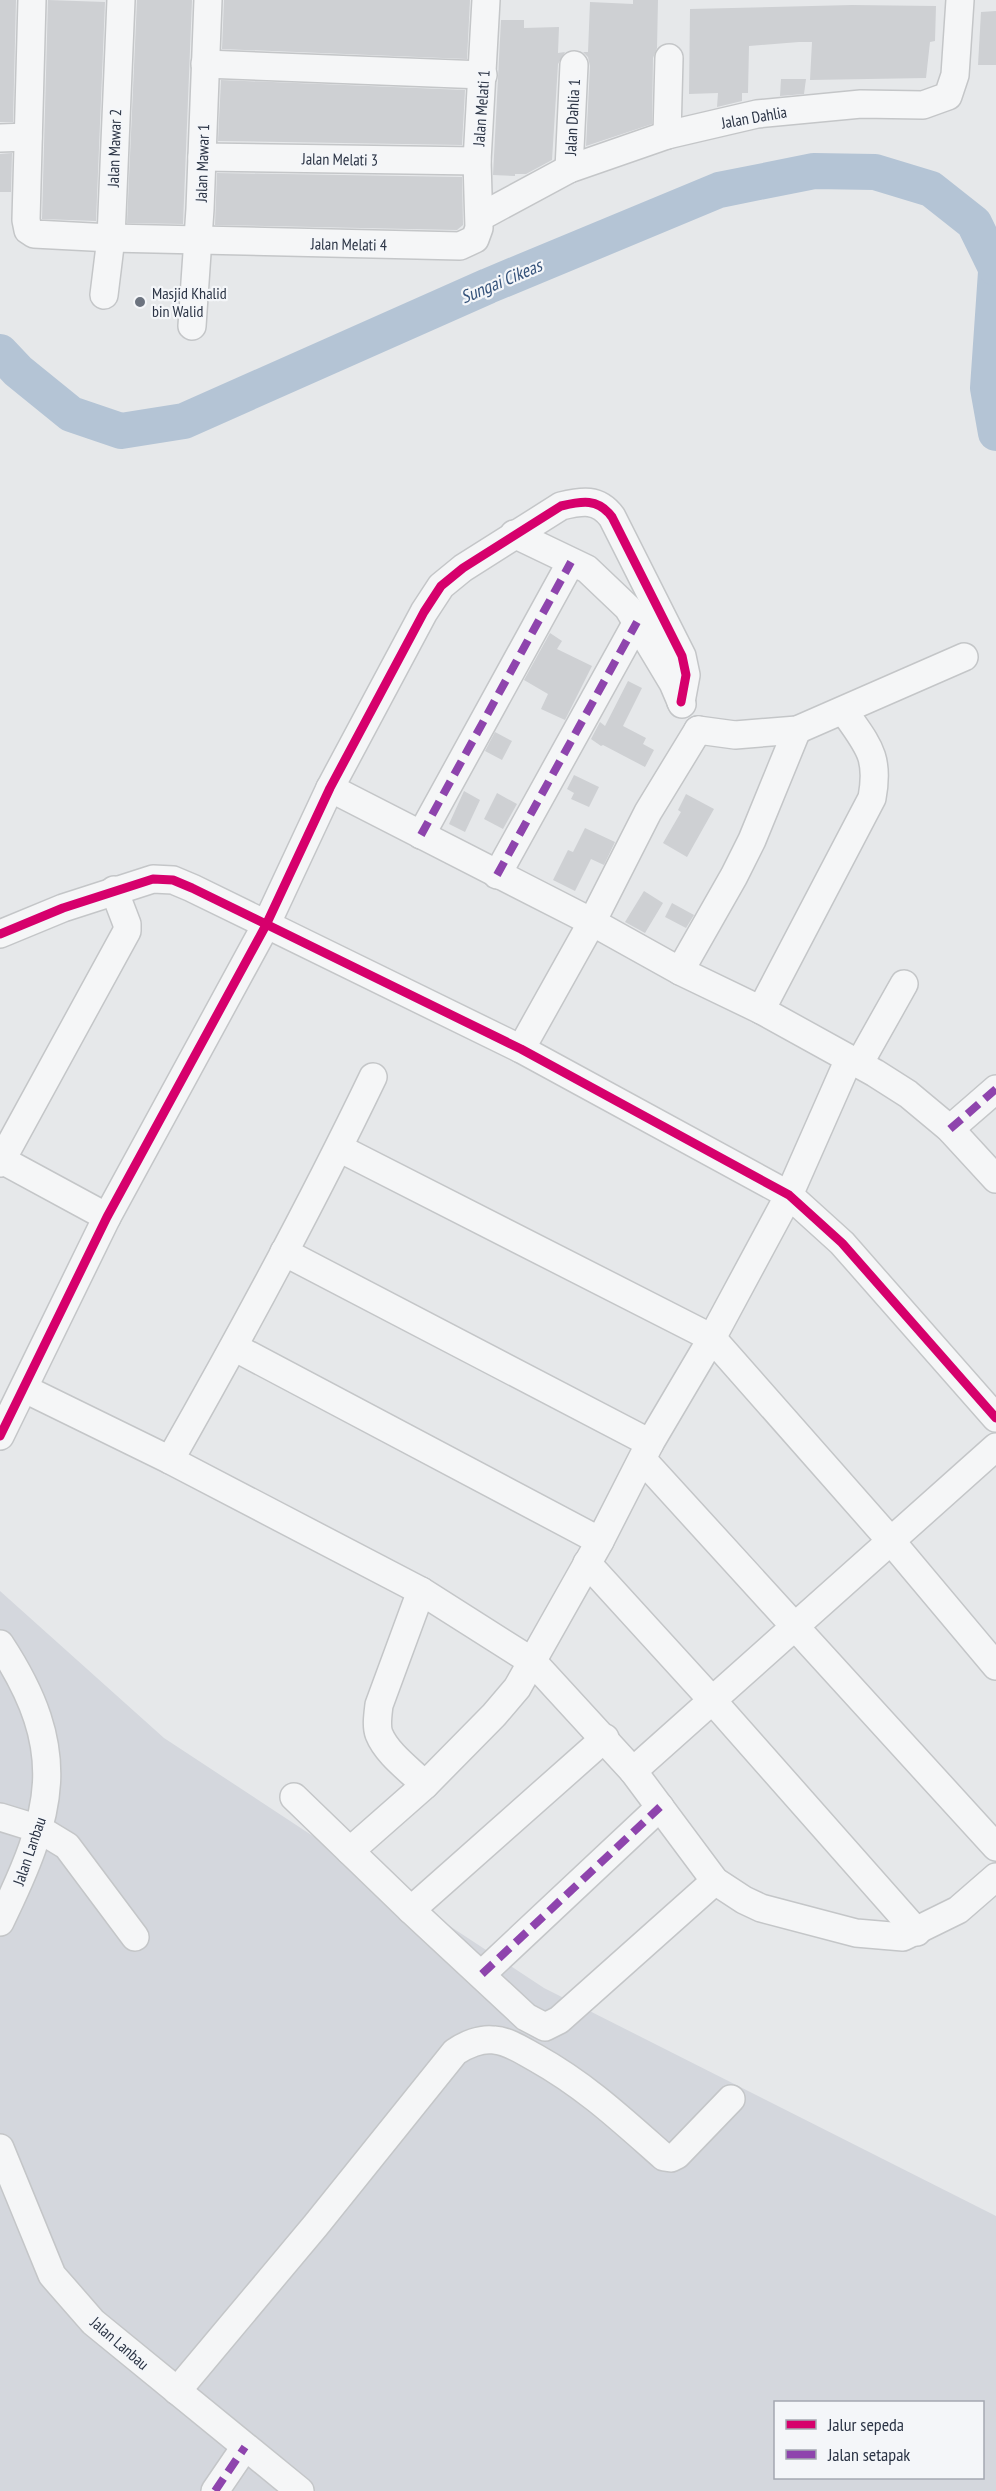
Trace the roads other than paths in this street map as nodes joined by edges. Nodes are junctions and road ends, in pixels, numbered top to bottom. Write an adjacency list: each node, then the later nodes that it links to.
1 (32, 0): 11 (street)
2 (121, 0): 17 (street, Jalan Mawar 2)
3 (208, 0): 7 (street, Jalan Mawar 1)
4 (486, 0): 9 (street, Jalan Melati 1)
5 (960, 0): 10 (street, Jalan Dahlia)
6 (669, 58): 10 (street)
7 (205, 64): 9 (street); 13 (street, Jalan Mawar 1)
8 (574, 65): 15 (street, Jalan Dahlia 1)
9 (483, 75): 14 (street, Jalan Melati 1)
10 (667, 135): 15 (street, Jalan Dahlia)
11 (28, 137): 12 (street); 17 (street)
12 (0, 138)
13 (202, 157): 14 (street, Jalan Melati 3); 18 (street, Jalan Mawar 1)
14 (477, 161): 16 (street, Jalan Melati 1)
15 (569, 169): 16 (street, Jalan Dahlia)
16 (480, 217): 18 (street, Jalan Melati 4)
17 (111, 238): 18 (street); 19 (street, Jalan Mawar 2)
18 (198, 240): 20 (street, Jalan Mawar 1)
19 (104, 295)
20 (192, 326)
21 (514, 534): 22 (street); 25 (street); 29 (street)
22 (571, 562): 23 (street); 30 (street)
23 (637, 622): 25 (street); 31 (street)
24 (964, 657): 26 (street)
25 (681, 702): 27 (street)
26 (844, 711): 28 (street); 38 (street)
27 (698, 730): 28 (street); 33 (street)
28 (797, 730): 36 (street)
29 (330, 788): 30 (street); 34 (street)
30 (421, 835): 31 (street)
31 (497, 875): 33 (street)
32 (114, 890): 34 (street); 35 (street); 45 (street)
33 (592, 922): 36 (street); 39 (street)
34 (266, 926): 39 (street); 48 (street)
35 (3, 937)
36 (680, 971): 38 (street)
37 (904, 984): 40 (street)
38 (761, 1010): 40 (street)
39 (521, 1049): 47 (street)
40 (854, 1062): 43 (street); 47 (street)
41 (373, 1077): 44 (street)
42 (996, 1089): 43 (street)
43 (950, 1129): 46 (street)
44 (339, 1148): 49 (street); 50 (street)
45 (1, 1161): 48 (street)
46 (996, 1179)
47 (789, 1196): 50 (street); 53 (street)
48 (107, 1217): 52 (street)
49 (284, 1252): 51 (street); 56 (street)
50 (712, 1338): 56 (street); 58 (street)
51 (234, 1347): 57 (street); 59 (street)
52 (25, 1389): 54 (street); 57 (street)
53 (996, 1418)
54 (0, 1436)
55 (996, 1447): 58 (street)
56 (646, 1451): 59 (street); 61 (street)
57 (170, 1460): 60 (street)
58 (891, 1540): 61 (street); 64 (street)
59 (594, 1552): 63 (street); 65 (street)
60 (421, 1591): 63 (street); 68 (street)
61 (795, 1628): 65 (street); 73 (street)
62 (0, 1644): 72 (street, Jalan Lanbau)
63 (534, 1662): 66 (street); 68 (street)
64 (996, 1666)
65 (712, 1700): 67 (street); 79 (street)
66 (605, 1738): 67 (street); 77 (street)
67 (633, 1771): 70 (street)
68 (425, 1785): 74 (street)
69 (294, 1797): 74 (street)
70 (660, 1807): 76 (street); 81 (street)
71 (0, 1817): 72 (street)
72 (39, 1829): 78 (street, Jalan Lanbau); 80 (street)
73 (996, 1847)
74 (350, 1851): 77 (street)
75 (996, 1877): 79 (street)
76 (716, 1881): 79 (street); 81 (street)
77 (411, 1910): 81 (street)
78 (0, 1922)
79 (917, 1932)
80 (135, 1937)
81 (482, 1974)
82 (731, 2099): 84 (street)
83 (0, 2148): 84 (street, Jalan Lanbau)
84 (177, 2391): 85 (street, Jalan Lanbau)
85 (245, 2447): 86 (street); 87 (street, Jalan Lanbau)
86 (215, 2491)
87 (300, 2491)

